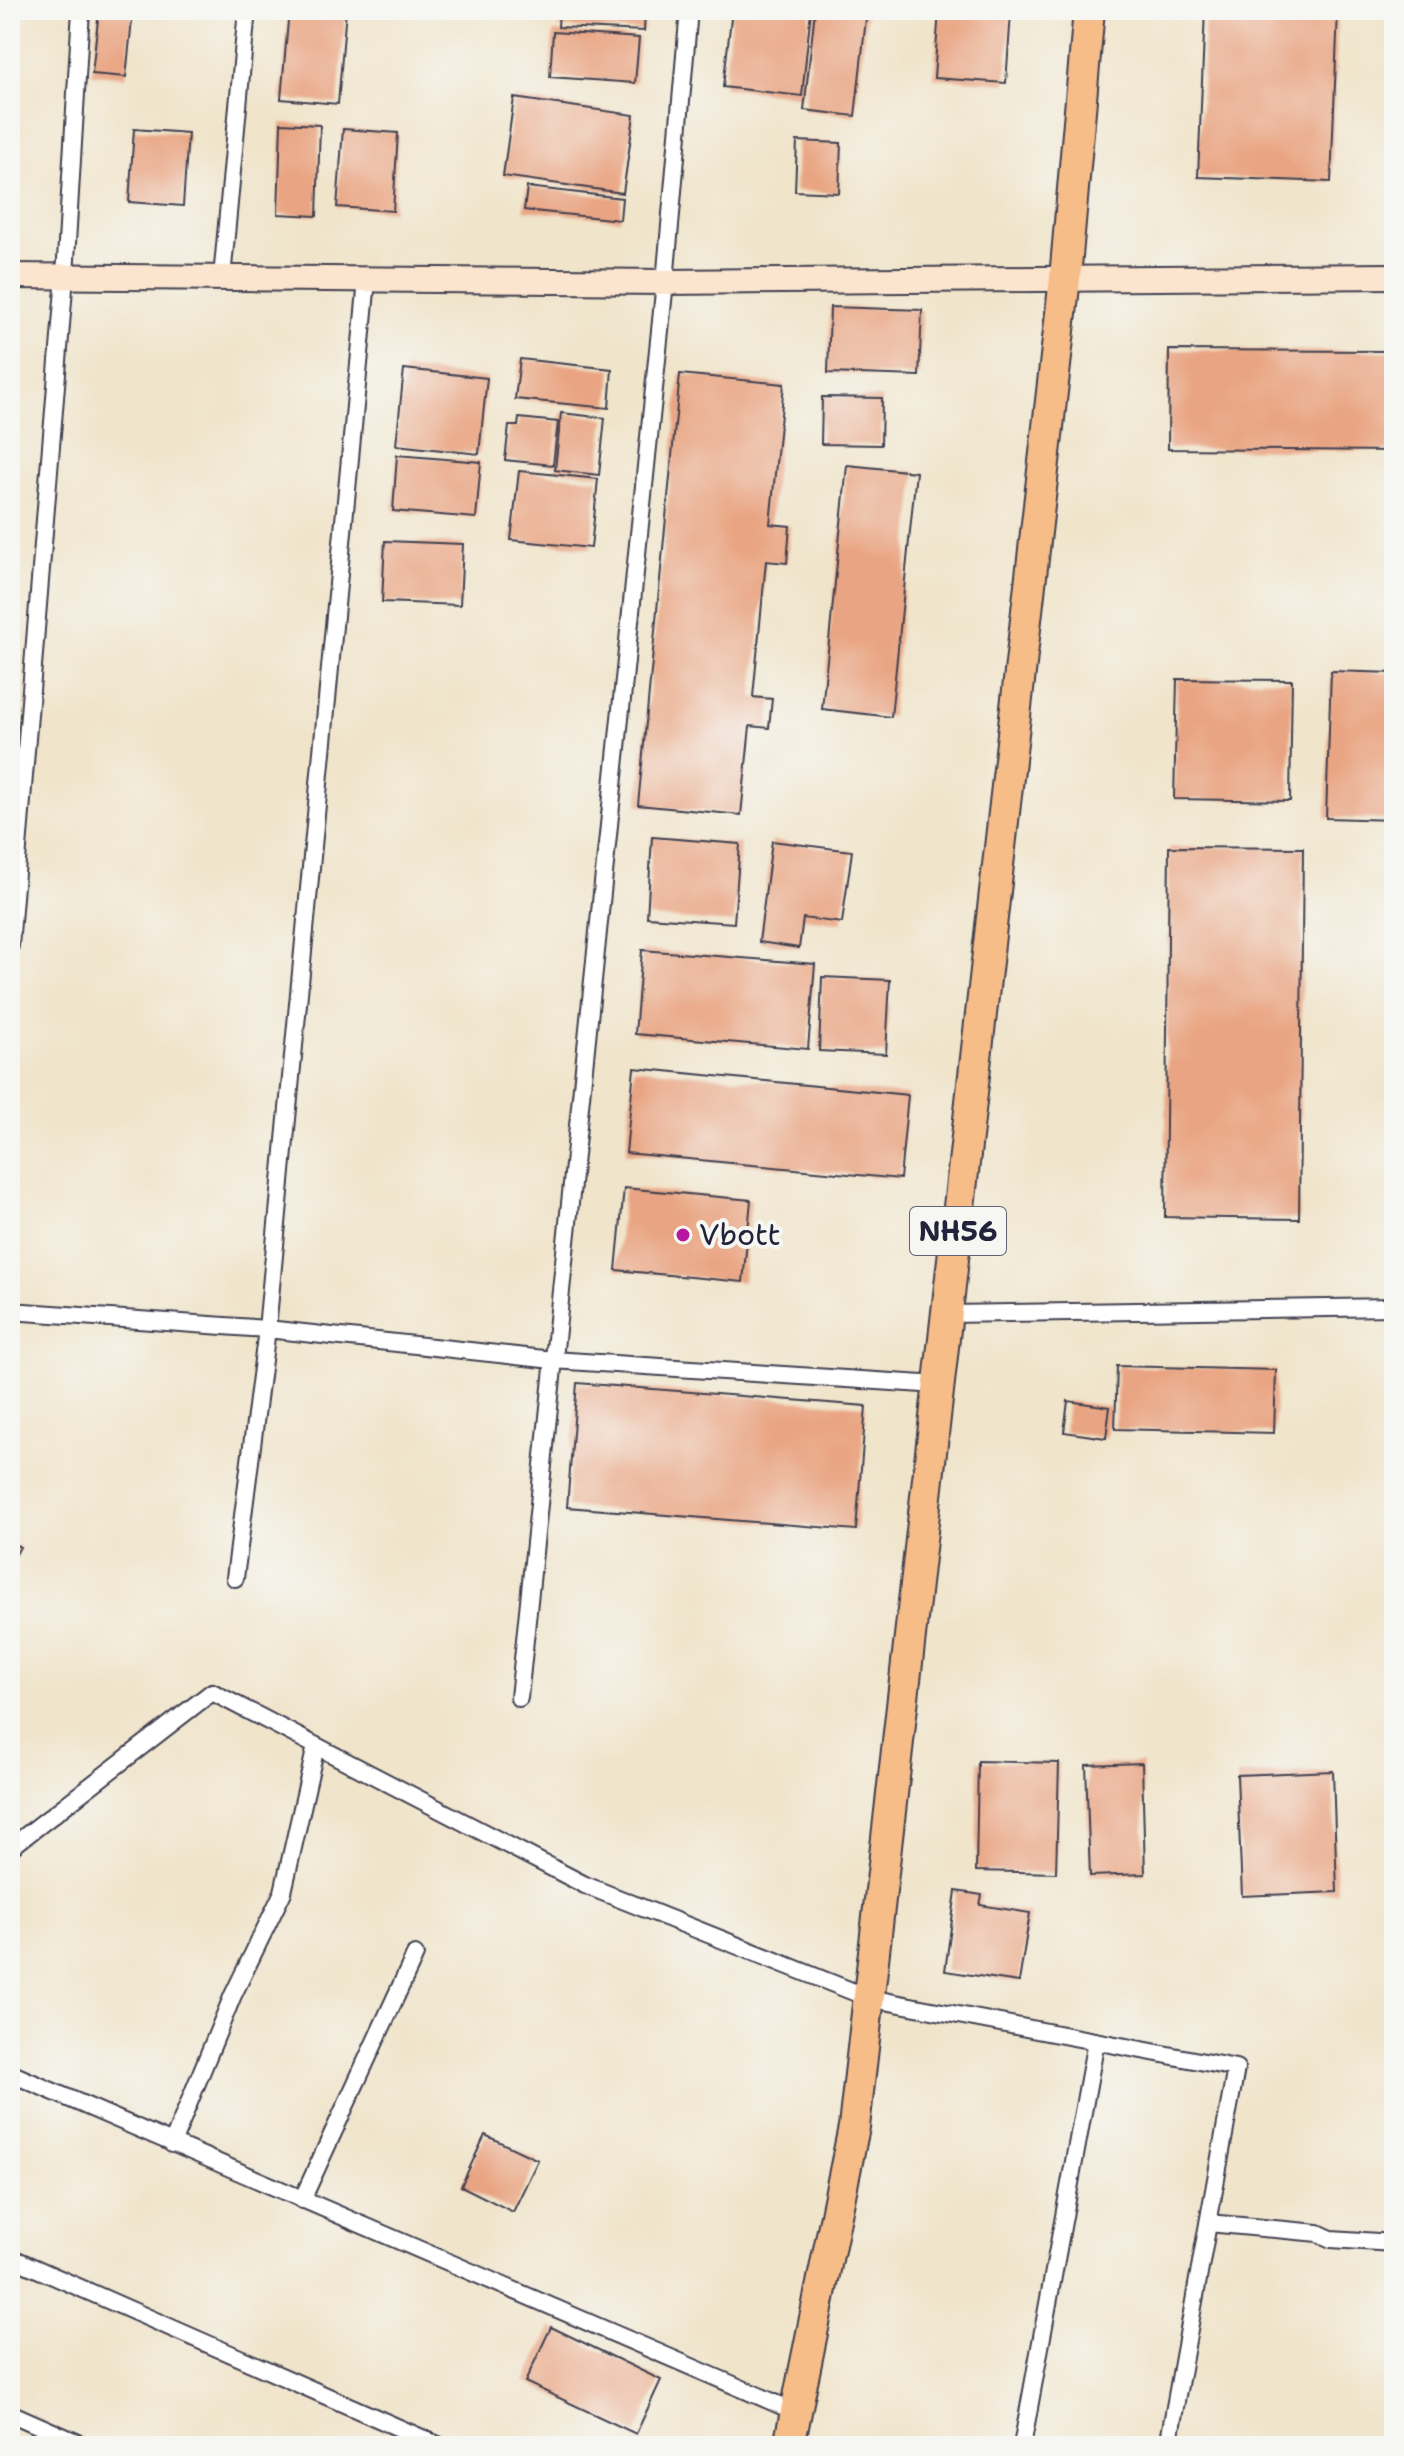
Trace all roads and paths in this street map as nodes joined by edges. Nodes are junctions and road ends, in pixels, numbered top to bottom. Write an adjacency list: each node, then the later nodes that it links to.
1 (81, 10): 6 (street)
2 (247, 10): 8 (street)
3 (689, 10): 11 (street)
4 (1089, 10): 9 (highway, NH56)
5 (10, 276): 6 (street)
6 (65, 276): 8 (street); 12 (street)
7 (1394, 276): 9 (street)
8 (222, 278): 10 (street)
9 (1065, 278): 11 (street); 15 (highway, NH56)
10 (367, 280): 11 (street); 16 (street)
11 (665, 282): 17 (street)
12 (10, 946)
13 (1394, 1307): 15 (street)
14 (10, 1311): 16 (street)
15 (949, 1314): 18 (highway, NH56)
16 (267, 1329): 17 (street); 19 (street)
17 (553, 1360): 18 (street); 20 (street)
18 (939, 1385): 24 (highway, NH56)
19 (235, 1578)
20 (519, 1698)
21 (316, 1746): 22 (street); 24 (street); 27 (street)
22 (10, 1848)
23 (415, 1955): 28 (street)
24 (869, 1998): 25 (street); 32 (highway, NH56)
25 (1096, 2041): 29 (street); 37 (street)
26 (10, 2073): 27 (street)
27 (172, 2144): 28 (street)
28 (302, 2200): 32 (street)
29 (1208, 2223): 30 (street); 38 (street)
30 (1394, 2243)
31 (10, 2257): 35 (street)
32 (796, 2412): 36 (highway, NH56)
33 (10, 2413): 34 (street)
34 (85, 2446)
35 (440, 2446)
36 (789, 2446)
37 (1022, 2446)
38 (1168, 2446)

